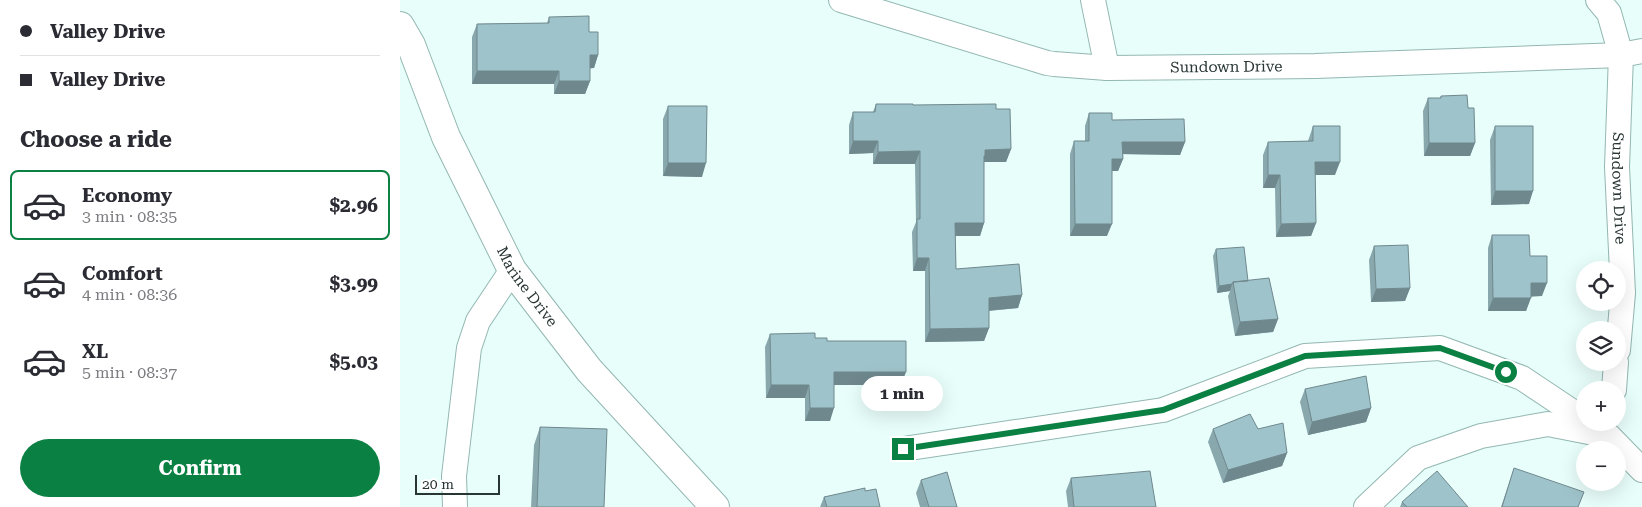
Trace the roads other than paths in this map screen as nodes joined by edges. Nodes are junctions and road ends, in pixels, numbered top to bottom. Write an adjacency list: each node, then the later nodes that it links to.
1 (841, 0): 6 (street, Sundown Drive)
2 (1093, 0): 6 (street)
3 (1598, 0): 5 (street)
4 (400, 26): 7 (street, Marine Drive)
5 (1631, 53): 6 (street, Sundown Drive); 8 (street, Sundown Drive)
6 (1107, 68)
7 (512, 270): 14 (street); 15 (street, Marine Drive)
8 (1621, 321)
9 (1576, 414): 12 (street)
10 (1576, 426): 16 (street)
11 (1612, 431): 13 (street)
12 (903, 449)
13 (1642, 470)
14 (455, 507)
15 (715, 507)
16 (1366, 507)

